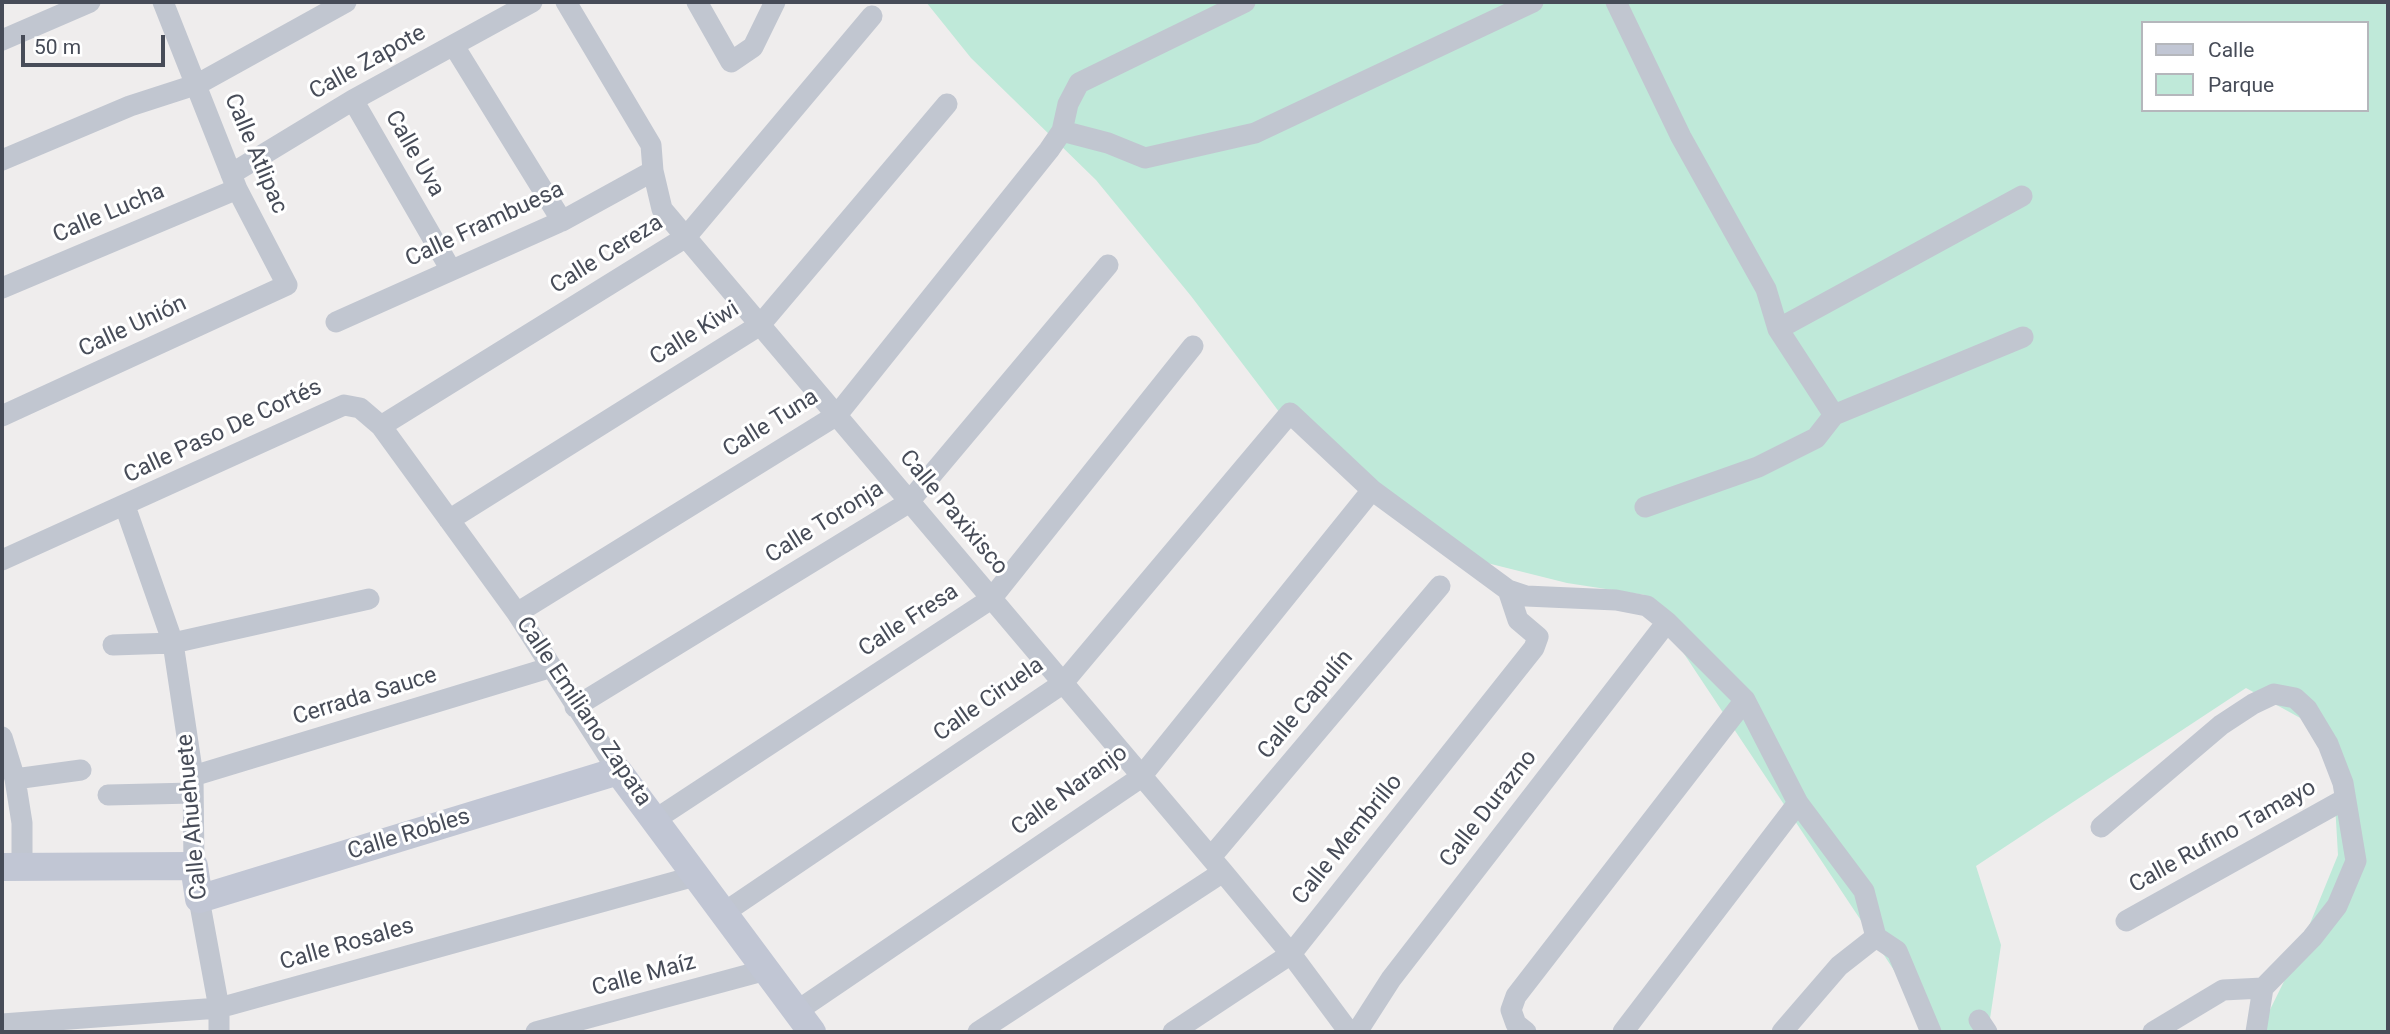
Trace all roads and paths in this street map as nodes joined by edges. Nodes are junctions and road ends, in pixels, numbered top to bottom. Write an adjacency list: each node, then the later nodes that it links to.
1 (90, 2): 12 (street)
2 (163, 2): 14 (street, Calle Atlipac)
3 (346, 2): 14 (street)
4 (532, 2): 13 (street, Calle Zapote)
5 (566, 2): 19 (street, Calle Paxixisco)
6 (697, 2): 7 (street)
7 (775, 2)
8 (1245, 2): 17 (street, Calle Tuna)
9 (1533, 2): 17 (street)
10 (1616, 2): 30 (street)
11 (872, 16): 23 (street, Calle Cereza)
12 (2, 40)
13 (454, 46): 15 (street, Calle Zapote); 22 (street)
14 (198, 84): 18 (street); 20 (street, Calle Atlipac)
15 (353, 100): 20 (street, Calle Zapote); 25 (street, Calle Uva)
16 (947, 104): 29 (street, Calle Kiwi)
17 (1062, 131): 34 (street, Calle Tuna)
18 (2, 160)
19 (653, 171): 22 (street, Calle Frambuesa); 23 (street, Calle Paxixisco)
20 (234, 181): 26 (street, Calle Atlipac); 27 (street, Calle Lucha)
21 (2022, 196): 30 (street)
22 (562, 221): 25 (street, Calle Frambuesa)
23 (686, 237): 29 (street, Calle Paxixisco); 37 (street, Calle Cereza)
24 (1108, 265): 39 (street, Calle Toronja)
25 (451, 270): 28 (street, Calle Frambuesa)
26 (287, 285): 36 (street, Calle Unión)
27 (2, 288)
28 (336, 322)
29 (760, 325): 34 (street, Calle Paxixisco); 42 (street, Calle Kiwi)
30 (1778, 329): 35 (street)
31 (2023, 337): 35 (street)
32 (1193, 346): 47 (street, Calle Fresa)
33 (344, 405): 37 (street, Calle Emiliano Zapata); 40 (street, Calle Paso De Cortés)
34 (837, 415): 39 (street, Calle Paxixisco); 48 (street, Calle Tuna)
35 (1834, 415): 41 (street)
36 (2, 416)
37 (381, 426): 42 (street, Calle Emiliano Zapata)
38 (1372, 490): 45 (street); 53 (street, Calle Ciruela); 59 (street, Calle Naranjo)
39 (908, 503): 47 (street, Calle Paxixisco); 55 (street, Calle Toronja)
40 (125, 506): 43 (street, Calle Paso De Cortés); 50 (street, Calle Ahuehuete)
41 (1645, 507)
42 (449, 520): 48 (street, Calle Emiliano Zapata)
43 (2, 560)
44 (1440, 586): 67 (street, Calle Capulín)
45 (1508, 590): 49 (street); 75 (street, Calle Membrillo)
46 (369, 599): 50 (street)
47 (991, 599): 53 (street, Calle Paxixisco); 65 (street, Calle Fresa)
48 (517, 613): 52 (street, Calle Emiliano Zapata)
49 (1667, 622): 54 (street); 87 (street, Calle Durazno)
50 (173, 643): 51 (street); 61 (street, Calle Ahuehuete)
51 (113, 645)
52 (552, 667): 55 (street, Calle Emiliano Zapata); 61 (street, Cerrada Sauce)
53 (1062, 684): 59 (street, Calle Paxixisco); 72 (street, Calle Ciruela)
54 (1745, 700): 64 (street); 88 (street)
55 (575, 707): 58 (street, Calle Emiliano Zapata)
56 (2, 737): 60 (street)
57 (81, 770): 60 (street)
58 (618, 771): 65 (main road, Calle Emiliano Zapata); 71 (main road, Calle Robles)
59 (1140, 778): 67 (street, Calle Paxixisco); 79 (street, Calle Naranjo)
60 (15, 779): 68 (street)
61 (193, 785): 62 (street, Cerrada Sauce); 69 (street, Calle Ahuehuete)
62 (108, 795)
63 (2345, 799): 66 (street); 73 (street, Calle Rufino Tamayo); 77 (street)
64 (1798, 803): 74 (street); 89 (street)
65 (656, 819): 70 (main road, Calle Emiliano Zapata)
66 (2101, 827)
67 (1217, 865): 75 (street, Calle Paxixisco); 84 (street, Calle Capulín)
68 (12, 866): 69 (main road)
69 (194, 866): 71 (main road, Calle Ahuehuete)
70 (699, 875): 72 (main road, Calle Emiliano Zapata); 78 (street, Calle Rosales)
71 (200, 899): 78 (street, Calle Ahuehuete)
72 (725, 912): 76 (main road, Calle Emiliano Zapata)
73 (2126, 921)
74 (1876, 937): 81 (street); 90 (street)
75 (1291, 954): 85 (street, Calle Membrillo); 86 (street, Calle Paxixisco)
76 (766, 970): 79 (main road, Calle Emiliano Zapata); 83 (street, Calle Maíz)
77 (2263, 988): 91 (street); 92 (street)
78 (219, 1008): 80 (street, Calle Rosales); 82 (street, Calle Ahuehuete)
79 (805, 1022)
80 (2, 1024)
81 (1926, 1029)
82 (219, 1032)
83 (536, 1032)
84 (978, 1032)
85 (1173, 1032)
86 (1349, 1032)
87 (1357, 1032)
88 (1527, 1032)
89 (1623, 1032)
90 (1782, 1032)
91 (2153, 1032)
92 (2256, 1032)

